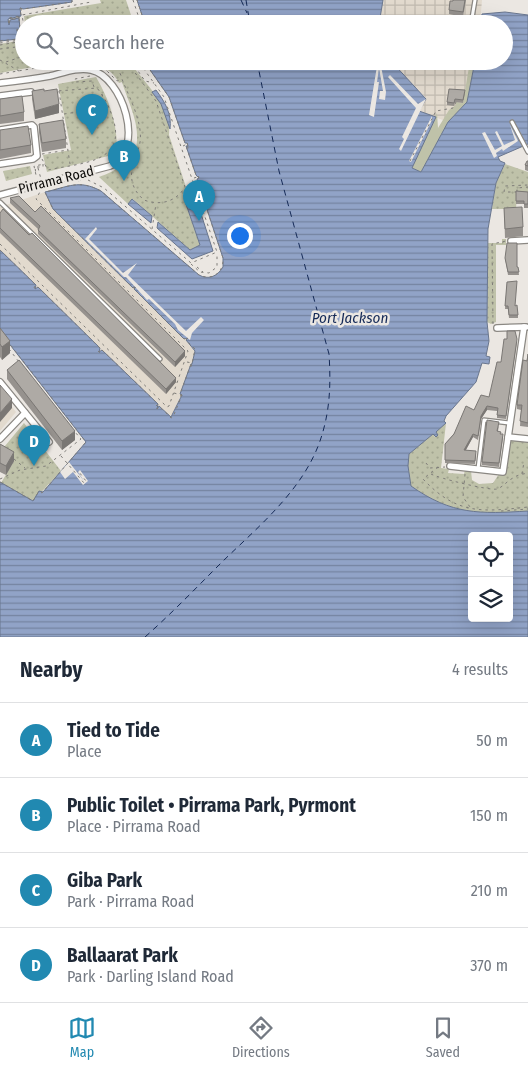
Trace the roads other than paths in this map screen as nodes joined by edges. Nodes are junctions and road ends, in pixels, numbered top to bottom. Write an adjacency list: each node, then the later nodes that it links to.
1 (475, 0): 2 (lane)
2 (472, 15)
3 (79, 70): 5 (street, Pirrama Road)
4 (88, 70): 12 (street, Pirrama Road)
5 (0, 83)
6 (30, 92): 7 (street)
7 (0, 96)
8 (512, 122): 10 (lane)
9 (0, 130): 11 (street)
10 (528, 152)
11 (0, 164)
12 (0, 195)
13 (0, 202): 18 (lane)
14 (528, 240): 15 (street)
15 (511, 241)
16 (526, 327): 17 (street); 21 (street)
17 (498, 328)
18 (160, 359)
19 (0, 382): 20 (street)
20 (25, 412): 23 (street); 25 (street)
21 (510, 424): 22 (street); 27 (lane)
22 (508, 436): 24 (street); 27 (street)
23 (0, 439)
24 (528, 439)
25 (49, 442)
26 (450, 466): 27 (street)
27 (478, 470)

